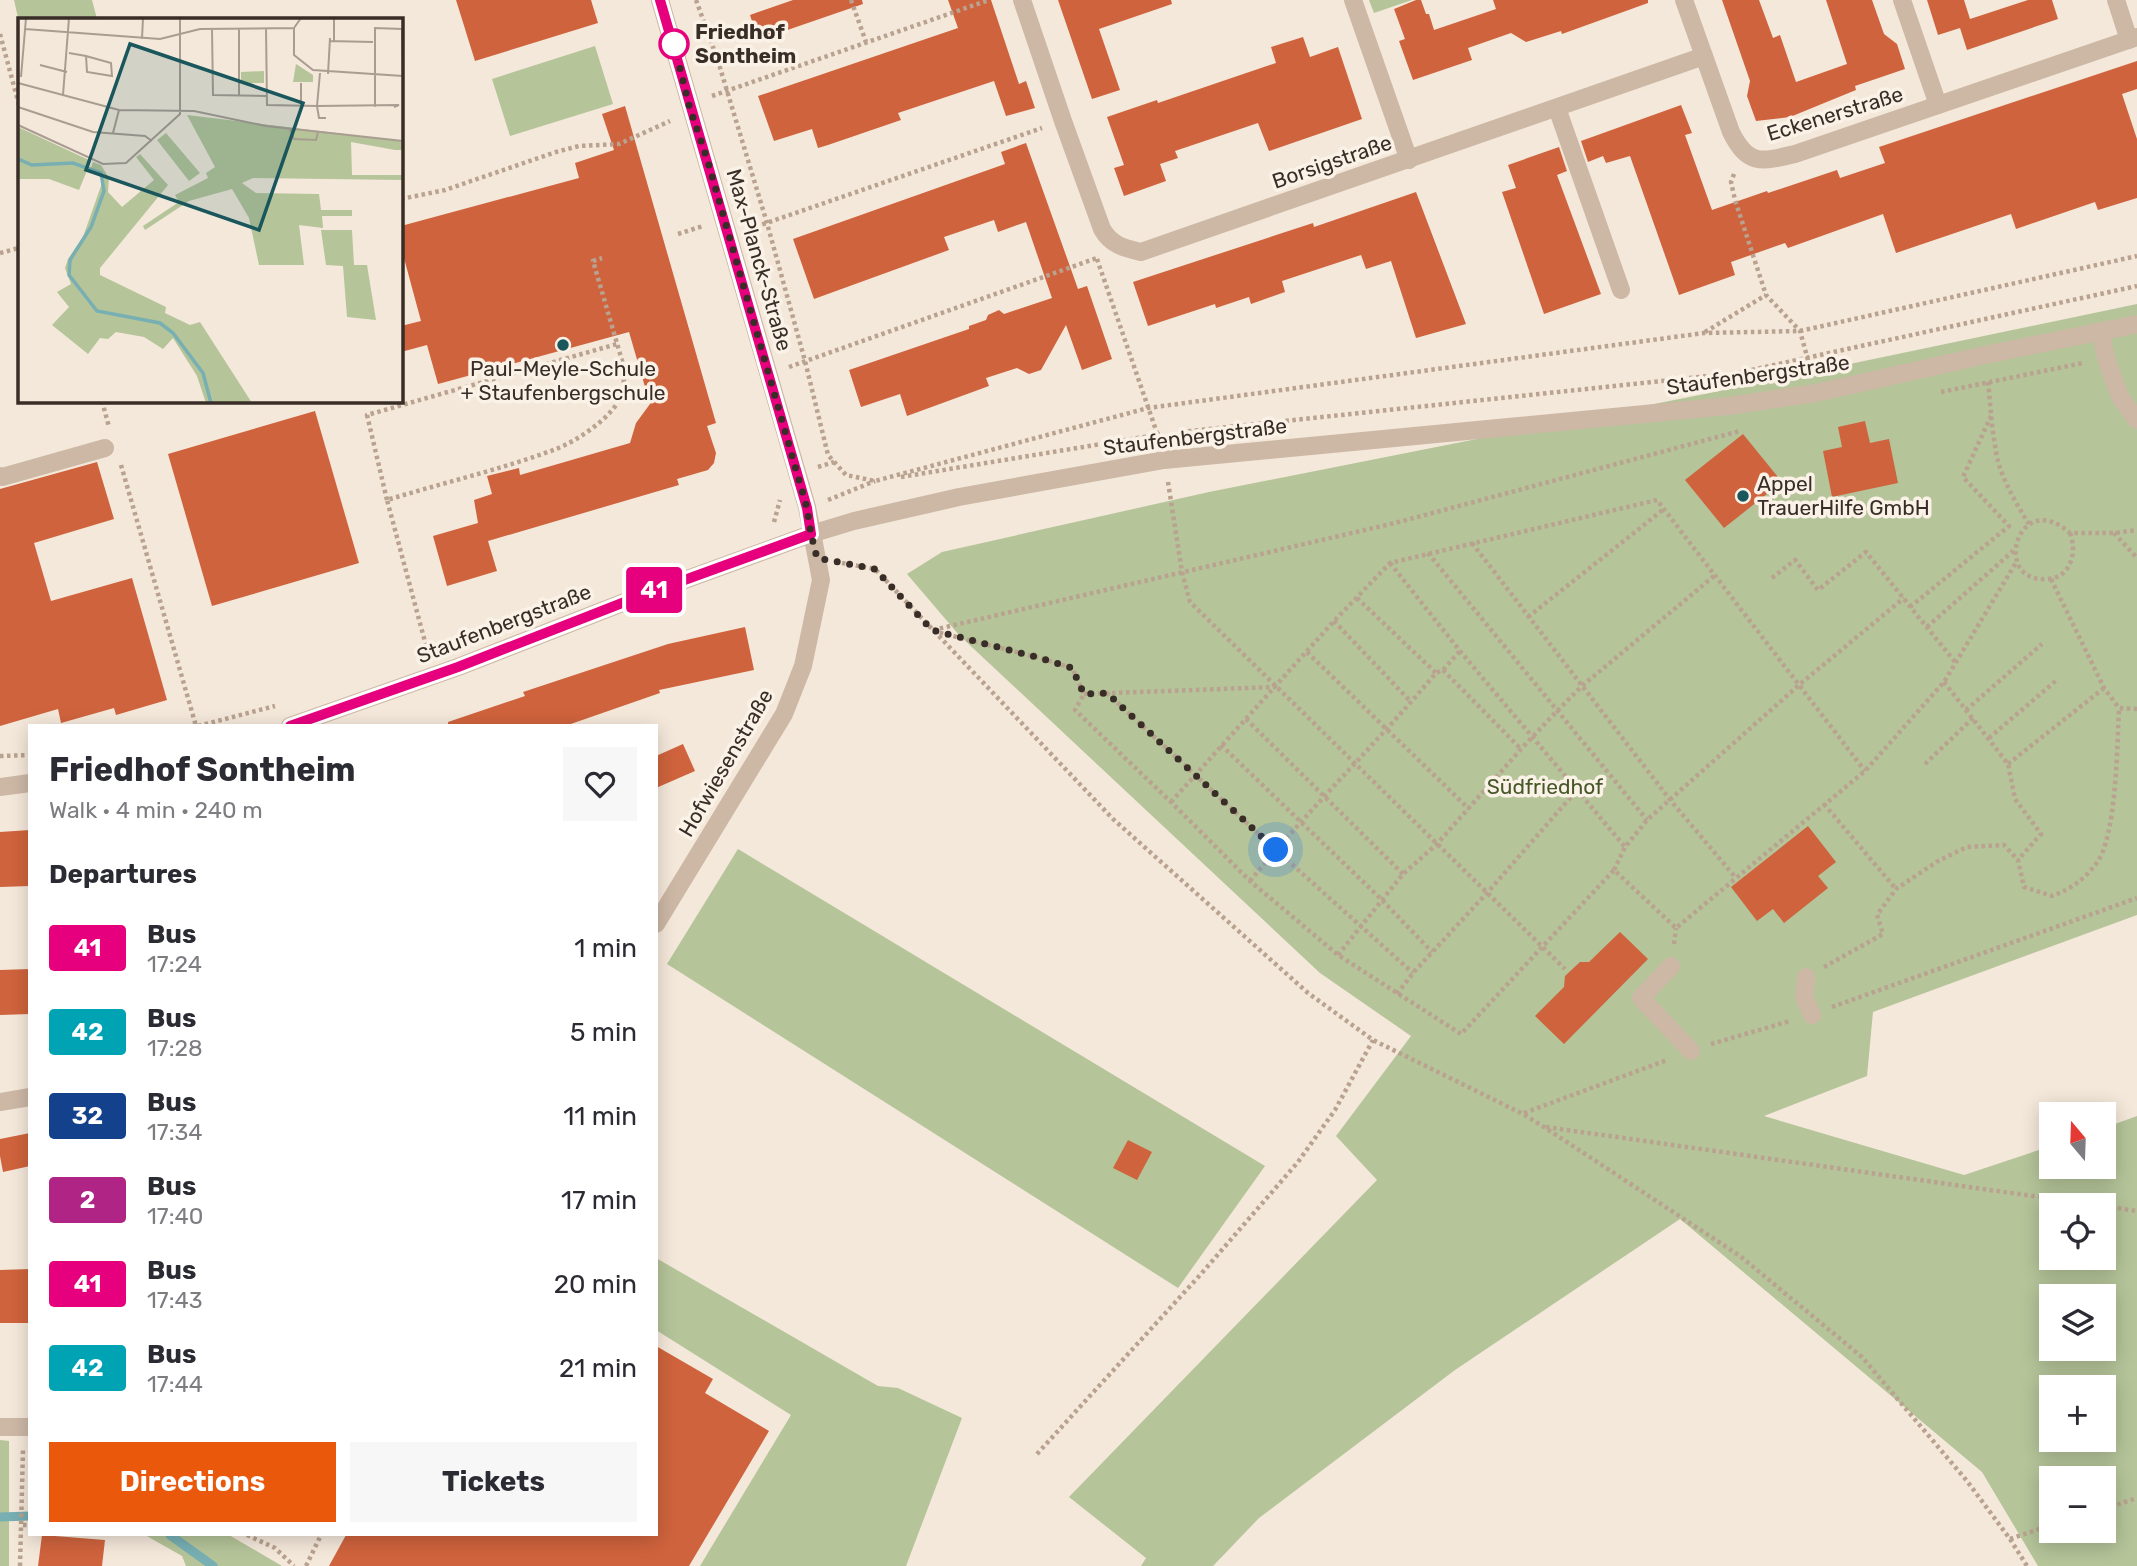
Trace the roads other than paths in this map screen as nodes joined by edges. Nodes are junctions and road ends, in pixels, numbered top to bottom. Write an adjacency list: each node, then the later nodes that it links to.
1 (660, 0): 18 (street, Max-Planck-Straße)
2 (1022, 0): 11 (street, Borsigstraße)
3 (1353, 0): 11 (street)
4 (1684, 0): 8 (street, Eckenerstraße)
5 (1902, 0): 9 (street, Eckenerstraße)
6 (2116, 0): 7 (street, Eckenerstraße)
7 (2133, 38): 9 (street, Eckenerstraße)
8 (1704, 56): 9 (street, Eckenerstraße); 10 (street, Borsigstraße)
9 (1938, 105)
10 (1557, 108): 11 (street, Borsigstraße); 12 (street)
11 (1409, 160)
12 (1621, 290)
13 (2137, 324): 14 (street, Staufenbergstraße)
14 (2101, 332): 15 (street); 18 (street, Staufenbergstraße)
15 (2137, 420)
16 (112, 447): 17 (street)
17 (0, 476)
18 (811, 534): 19 (street, Staufenbergstraße); 22 (street, Hofwiesenstraße)
19 (296, 724)
20 (28, 783): 21 (street)
21 (0, 787)
22 (658, 921)
23 (1671, 966): 26 (street)
24 (1806, 977): 25 (street)
25 (1812, 1015)
26 (1691, 1051)
27 (28, 1097): 28 (street)
28 (0, 1102)
29 (0, 1427): 30 (street)
30 (28, 1427)

